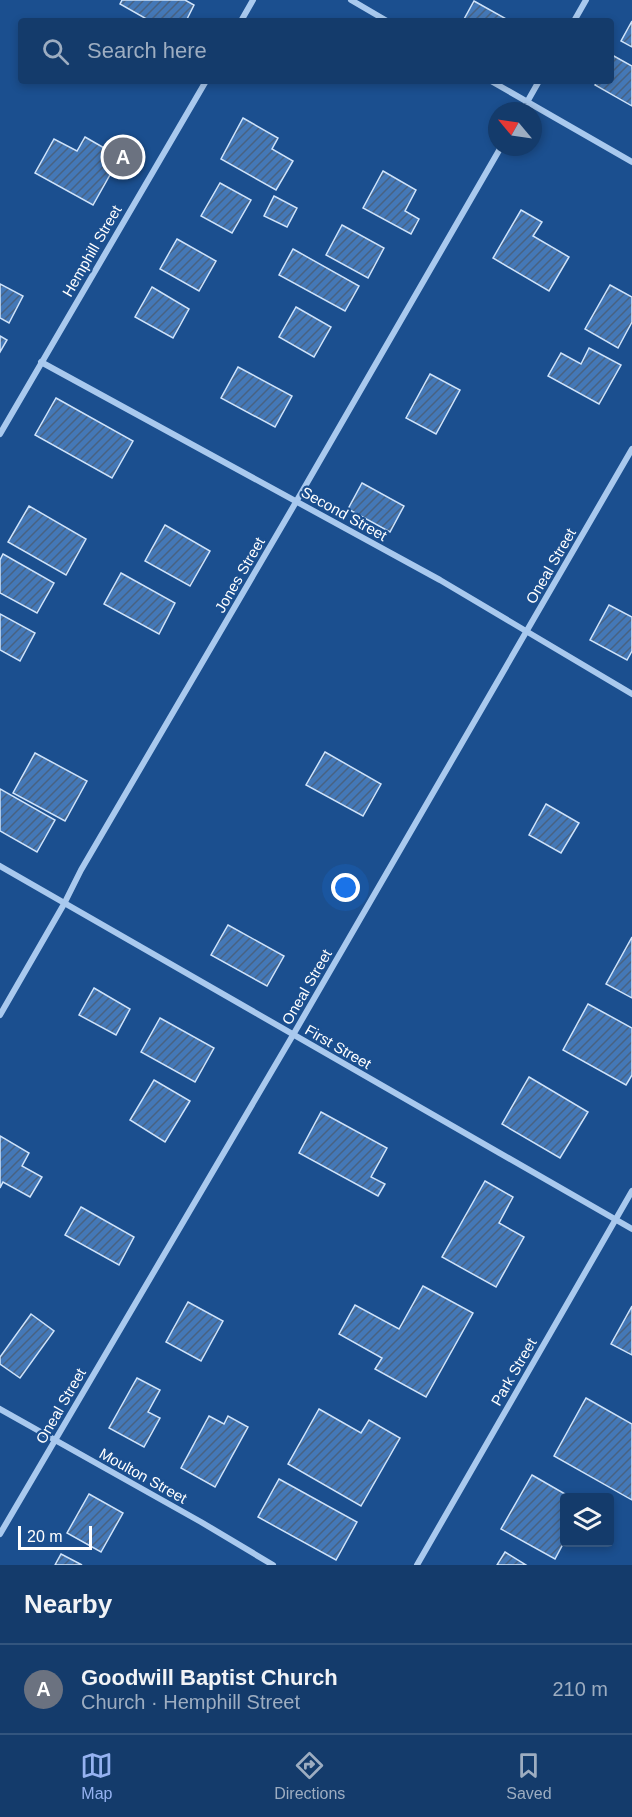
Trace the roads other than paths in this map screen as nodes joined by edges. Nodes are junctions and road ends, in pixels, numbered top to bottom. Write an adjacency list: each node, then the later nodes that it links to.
1 (253, 0): 4 (street)
2 (351, 0): 5 (street)
3 (586, 0): 6 (street)
4 (243, 18)
5 (382, 18)
6 (576, 18)
7 (204, 84): 14 (street, Hemphill Street)
8 (496, 84): 10 (street)
9 (537, 84): 10 (street)
10 (527, 102)
11 (542, 111): 13 (street)
12 (496, 156): 17 (street, Jones Street)
13 (632, 162)
14 (41, 362): 15 (street, Hemphill Street); 17 (street, Second Street)
15 (0, 434)
16 (632, 449): 18 (street, Oneal Street)
17 (296, 502): 18 (street, Second Street); 21 (street, Jones Street)
18 (527, 632): 19 (street, Second Street); 23 (street, Oneal Street)
19 (632, 694)
20 (0, 866): 21 (street, First Street)
21 (64, 903): 22 (street, Jones Street); 23 (street, First Street)
22 (0, 1015)
23 (293, 1035): 25 (street, First Street); 28 (street, Oneal Street)
24 (632, 1191): 25 (street, Park Street)
25 (615, 1220): 26 (street, First Street); 31 (street, Park Street)
26 (632, 1230)
27 (0, 1409): 28 (street, Moulton Street)
28 (55, 1440): 29 (street, Oneal Street); 30 (street, Moulton Street)
29 (0, 1534)
30 (273, 1565)
31 (417, 1565)

